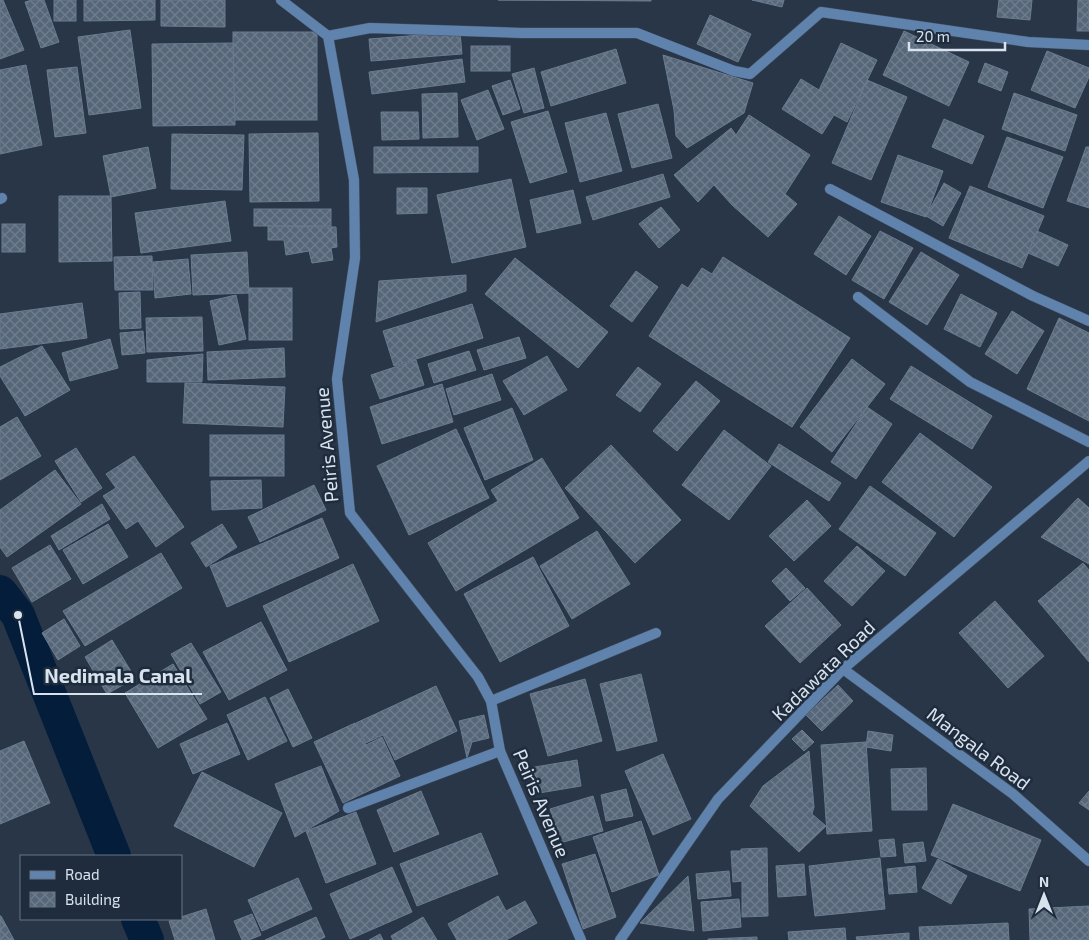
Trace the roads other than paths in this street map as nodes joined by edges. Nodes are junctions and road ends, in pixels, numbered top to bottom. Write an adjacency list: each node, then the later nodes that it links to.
1 (281, 0): 2 (street)
2 (328, 36): 3 (street); 11 (street, Peiris Avenue)
3 (1089, 45)
4 (830, 189): 6 (street)
5 (858, 297): 7 (street)
6 (1089, 321)
7 (1089, 442)
8 (1089, 461): 10 (street, Kadawata Road)
9 (656, 633): 11 (street)
10 (843, 669): 14 (street, Mangala Road); 16 (street, Kadawata Road)
11 (491, 701): 12 (street, Peiris Avenue)
12 (500, 751): 13 (street); 15 (street, Peiris Avenue)
13 (348, 808)
14 (1089, 861)
15 (580, 940)
16 (620, 940)

